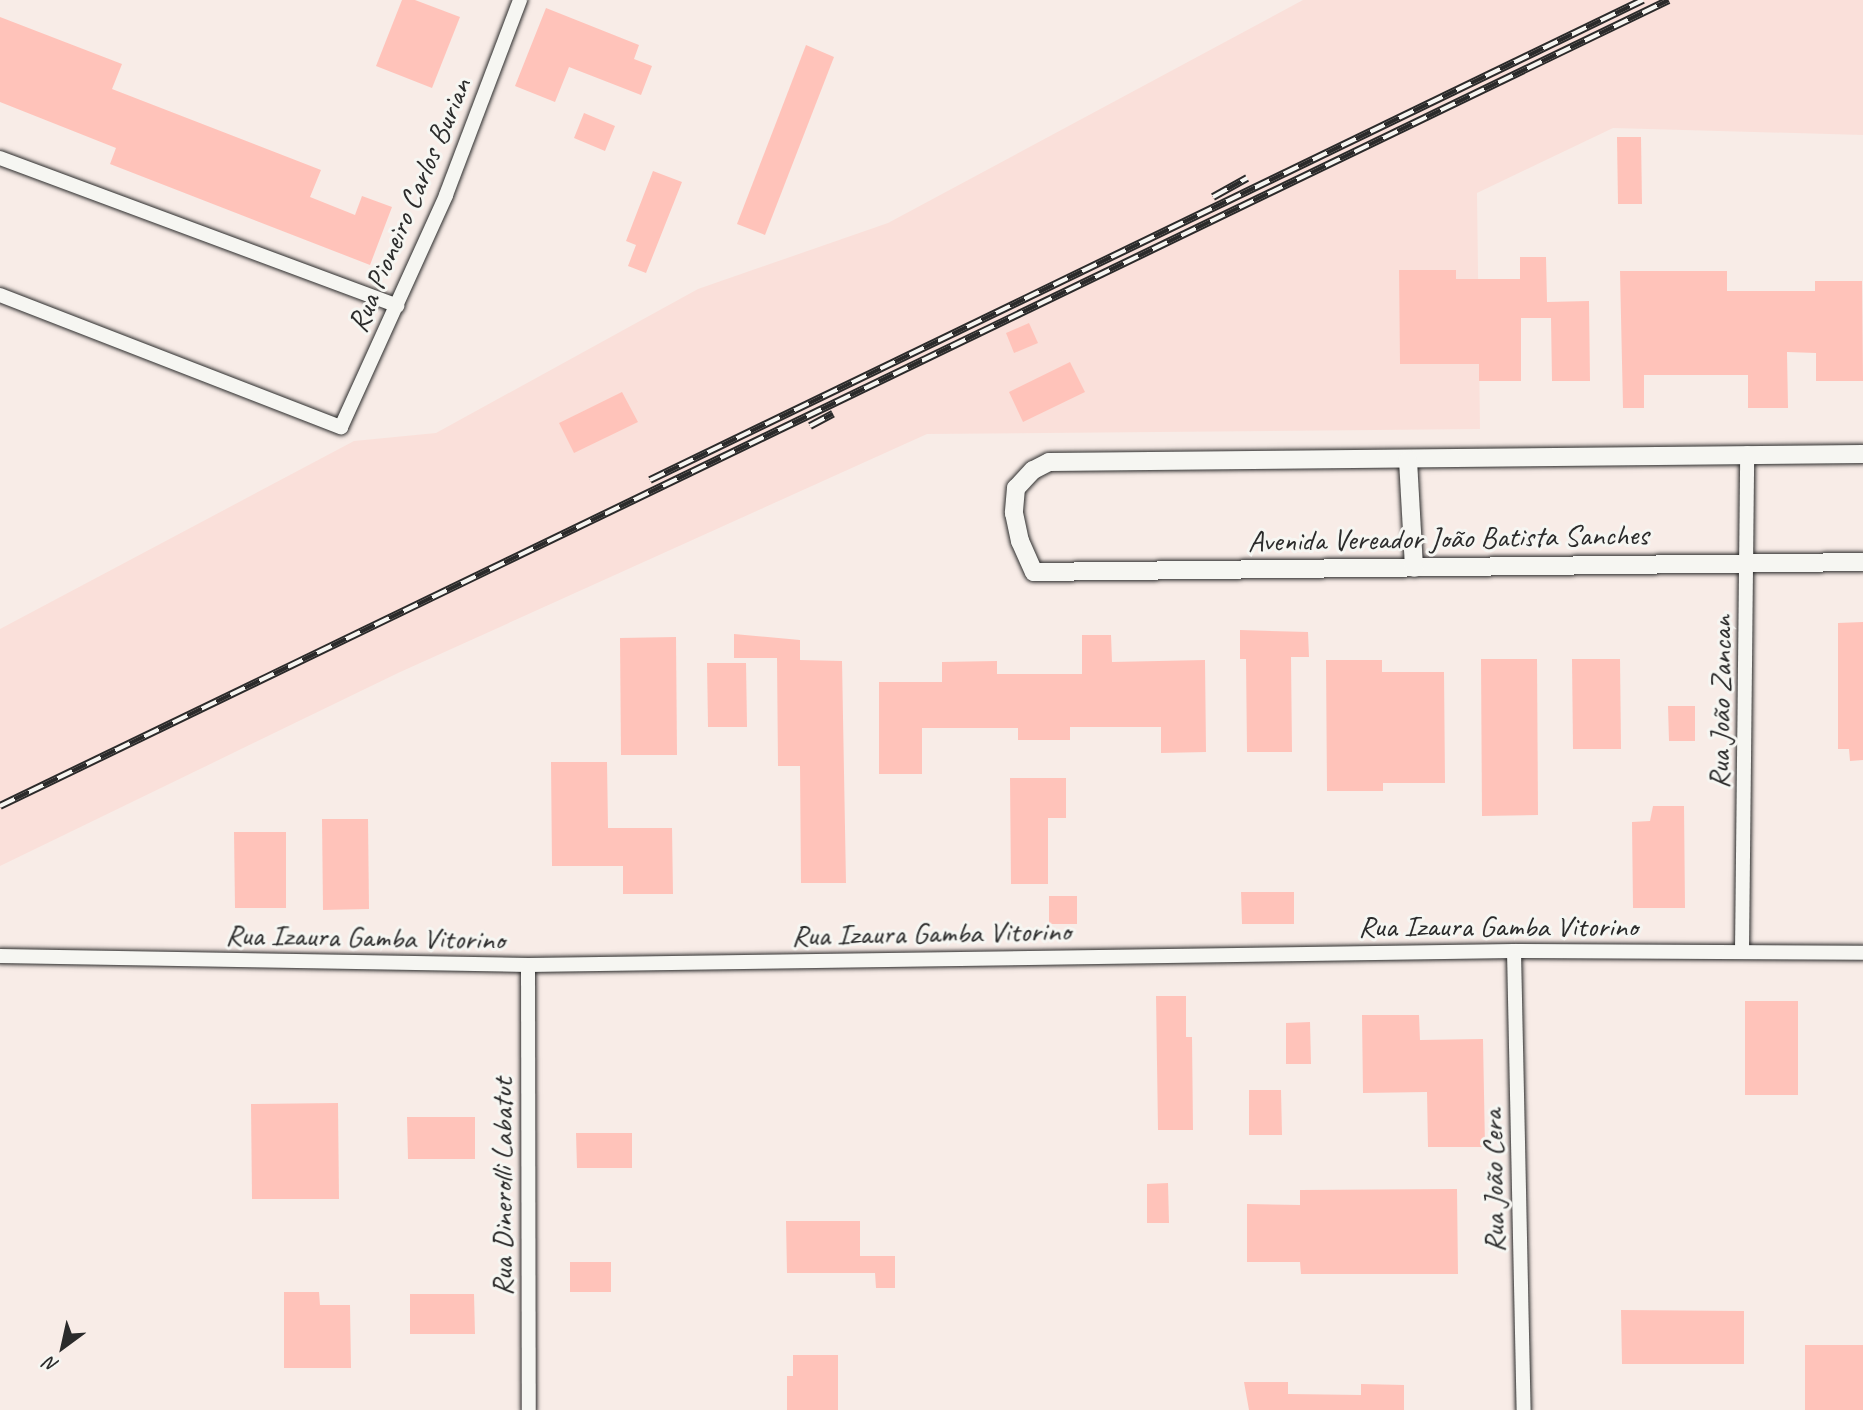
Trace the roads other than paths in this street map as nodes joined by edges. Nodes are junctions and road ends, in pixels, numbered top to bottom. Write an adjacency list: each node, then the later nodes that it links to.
1 (520, 0): 4 (street, Rua Pioneiro Carlos Burian)
2 (0, 159): 4 (street)
3 (0, 295): 4 (street, Rua Pioneiro Carlos Burian)
4 (397, 306)
5 (1747, 453): 6 (street); 7 (street); 8 (street, Rua João Zancan)
6 (1863, 454)
7 (1408, 460): 10 (street); 10 (street, Avenida Vereador João Batista Sanches)
8 (1748, 560): 9 (street, Avenida Vereador João Batista Sanches); 10 (street, Avenida Vereador João Batista Sanches); 12 (street, Rua João Zancan)
9 (1863, 562)
10 (1414, 568)
11 (1514, 951): 12 (street, Rua Izaura Gamba Vitorino); 15 (street, Rua Izaura Gamba Vitorino); 17 (street, Rua João Cera)
12 (1742, 951): 13 (street, Rua Izaura Gamba Vitorino)
13 (1863, 953)
14 (0, 956): 15 (street, Rua Izaura Gamba Vitorino)
15 (528, 965): 16 (street, Rua Dinerolli Labatut)
16 (529, 1410)
17 (1524, 1410)

